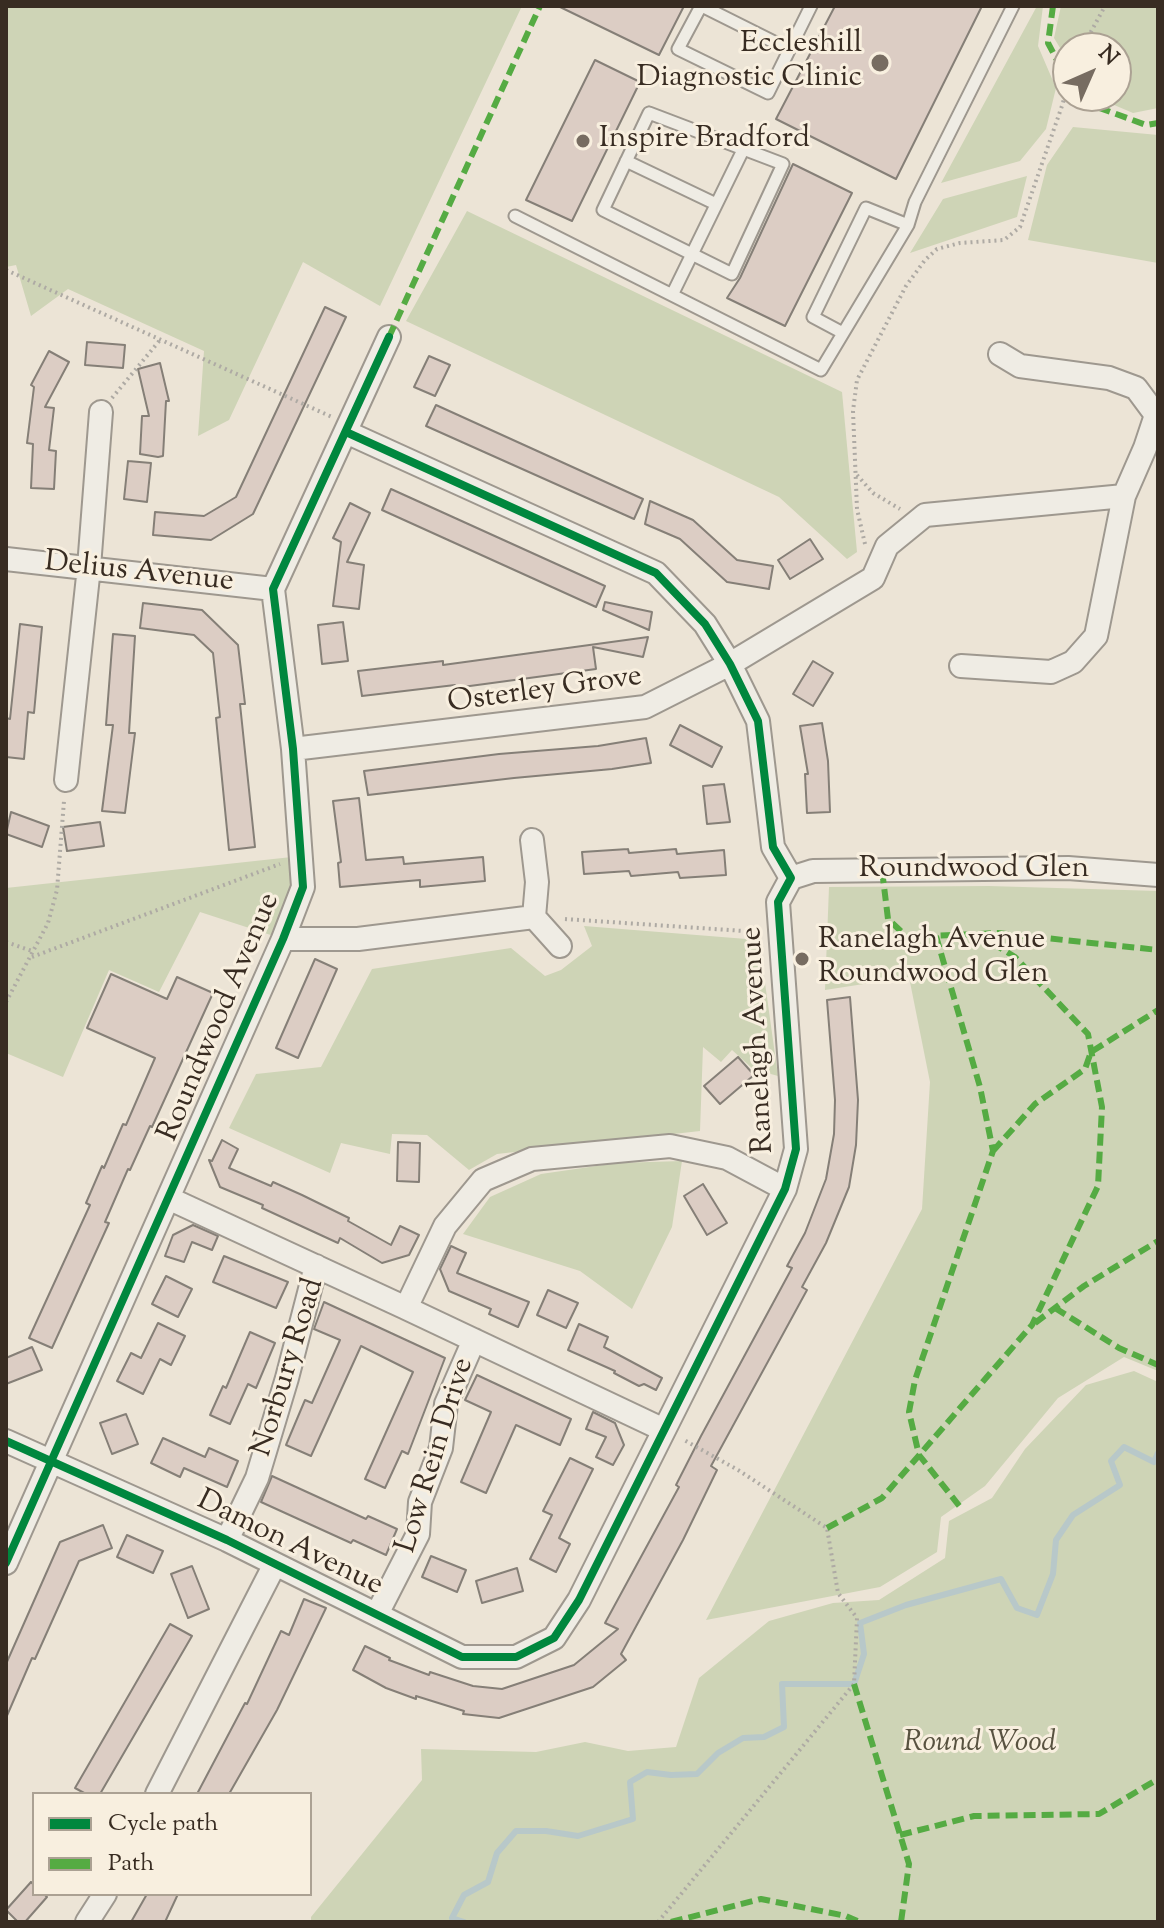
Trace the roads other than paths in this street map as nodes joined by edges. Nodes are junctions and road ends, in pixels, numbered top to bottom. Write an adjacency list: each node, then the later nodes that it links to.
1 (702, 6): 4 (lane); 4 (lane)
2 (811, 6): 4 (lane)
3 (1013, 6): 9 (lane)
4 (788, 49)
5 (743, 150): 6 (lane); 7 (lane); 10 (lane)
6 (626, 161): 7 (lane); 10 (lane)
7 (716, 204): 10 (lane)
8 (515, 216): 11 (lane)
9 (908, 225): 12 (lane); 12 (lane)
10 (692, 254): 11 (lane)
11 (672, 295): 12 (lane)
12 (843, 333)
13 (389, 337): 16 (street)
14 (1000, 354): 17 (street)
15 (101, 412): 19 (street)
16 (348, 429): 20 (street); 21 (street)
17 (1124, 496): 21 (street, Osterley Grove); 22 (street)
18 (6, 559): 19 (street, Delius Avenue)
19 (89, 567): 20 (street, Delius Avenue); 24 (street)
20 (273, 589): 23 (street, Roundwood Avenue)
21 (730, 664): 23 (street, Osterley Grove); 27 (street)
22 (961, 666)
23 (293, 749): 29 (street, Roundwood Avenue)
24 (66, 780)
25 (532, 840): 28 (street)
26 (1158, 875): 27 (street, Roundwood Glen)
27 (791, 878): 31 (street, Ranelagh Avenue)
28 (534, 917): 29 (street); 30 (street)
29 (283, 939): 32 (street, Roundwood Avenue)
30 (560, 946)
31 (785, 1189): 34 (street); 36 (street, Ranelagh Avenue)
32 (168, 1198): 33 (street); 38 (street, Roundwood Avenue)
33 (316, 1266): 34 (street, Norbury Road); 39 (street, Norbury Road)
34 (406, 1308): 35 (street)
35 (474, 1340): 36 (street); 42 (street, Low Rein Drive)
36 (664, 1430): 43 (street, Ranelagh Avenue)
37 (6, 1441): 38 (street, Damon Avenue)
38 (52, 1461): 39 (street, Damon Avenue); 40 (street, Roundwood Avenue)
39 (227, 1540): 41 (street, Damon Avenue)
40 (6, 1563)
41 (275, 1564): 42 (street, Damon Avenue); 44 (street)
42 (377, 1614): 43 (street, Damon Avenue)
43 (554, 1638)
44 (158, 1792)
45 (104, 1896): 46 (street)
46 (87, 1922)

